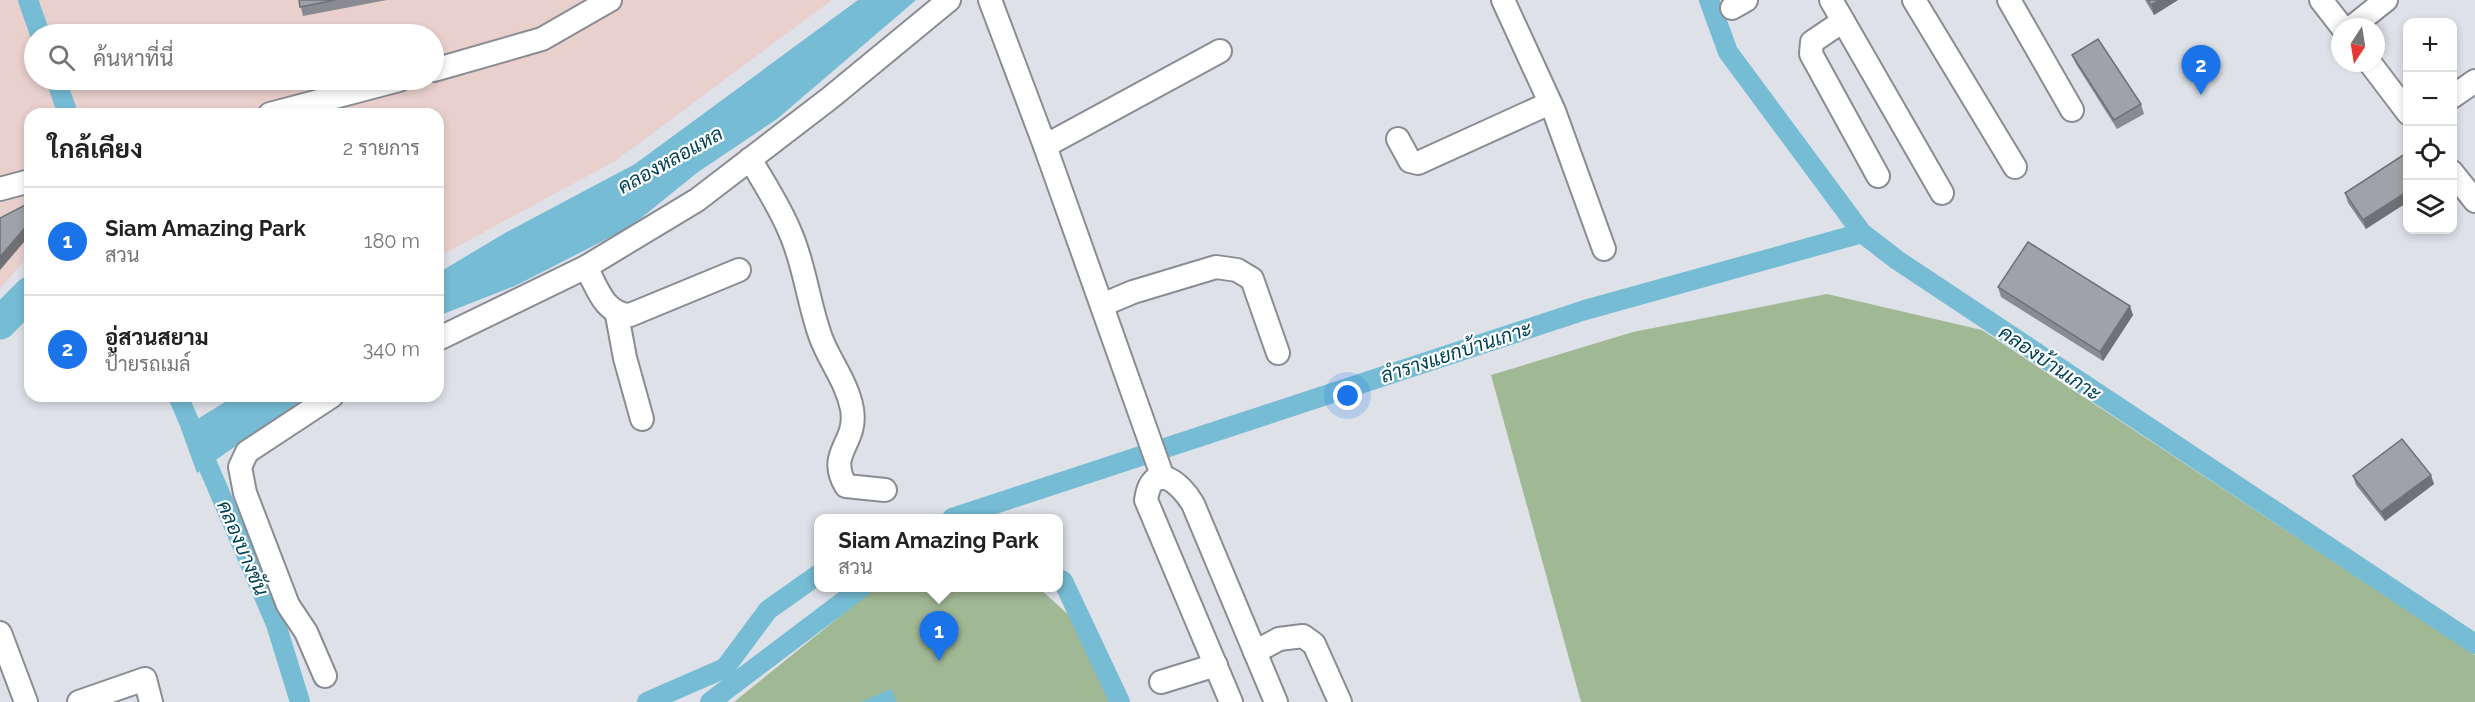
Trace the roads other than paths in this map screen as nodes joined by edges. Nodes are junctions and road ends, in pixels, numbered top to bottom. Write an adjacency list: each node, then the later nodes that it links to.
1 (610, 0): 14 (street)
2 (949, 0): 25 (street)
3 (990, 0): 24 (street)
4 (1503, 0): 19 (street)
5 (1831, 0): 12 (street)
6 (1914, 0): 26 (street)
7 (2009, 0): 22 (street)
8 (2321, 0): 10 (street)
9 (2386, 0): 11 (street)
10 (2335, 18)
11 (2363, 18)
12 (1843, 21): 27 (street); 31 (street)
13 (1220, 51): 24 (street)
14 (444, 67)
15 (2377, 72): 20 (street)
16 (2475, 81): 18 (street)
17 (362, 90): 21 (street)
18 (2457, 94)
19 (1551, 103): 23 (street); 33 (street)
20 (2403, 106)
21 (295, 108)
22 (2072, 110)
23 (1398, 139)
24 (1045, 146): 36 (street)
25 (750, 159): 34 (street); 43 (street)
26 (2015, 167)
27 (1878, 176)
28 (2457, 178): 32 (street)
29 (24, 183): 30 (street)
30 (0, 189)
31 (1942, 193)
32 (2475, 201)
33 (1604, 249)
34 (586, 267): 37 (street); 38 (street)
35 (739, 270): 37 (street)
36 (1102, 305): 39 (street); 42 (street)
37 (617, 315): 41 (street)
38 (444, 336)
39 (1278, 353)
40 (323, 402): 47 (street)
41 (642, 419)
42 (1160, 470): 45 (street); 46 (street)
43 (885, 490)
44 (0, 633): 49 (street)
45 (1255, 652): 53 (street); 54 (street)
46 (1216, 665): 48 (street); 52 (street)
47 (325, 676)
48 (1161, 682)
49 (26, 702)
50 (79, 702): 51 (street)
51 (152, 702)
52 (1231, 702)
53 (1276, 702)
54 (1340, 702)

